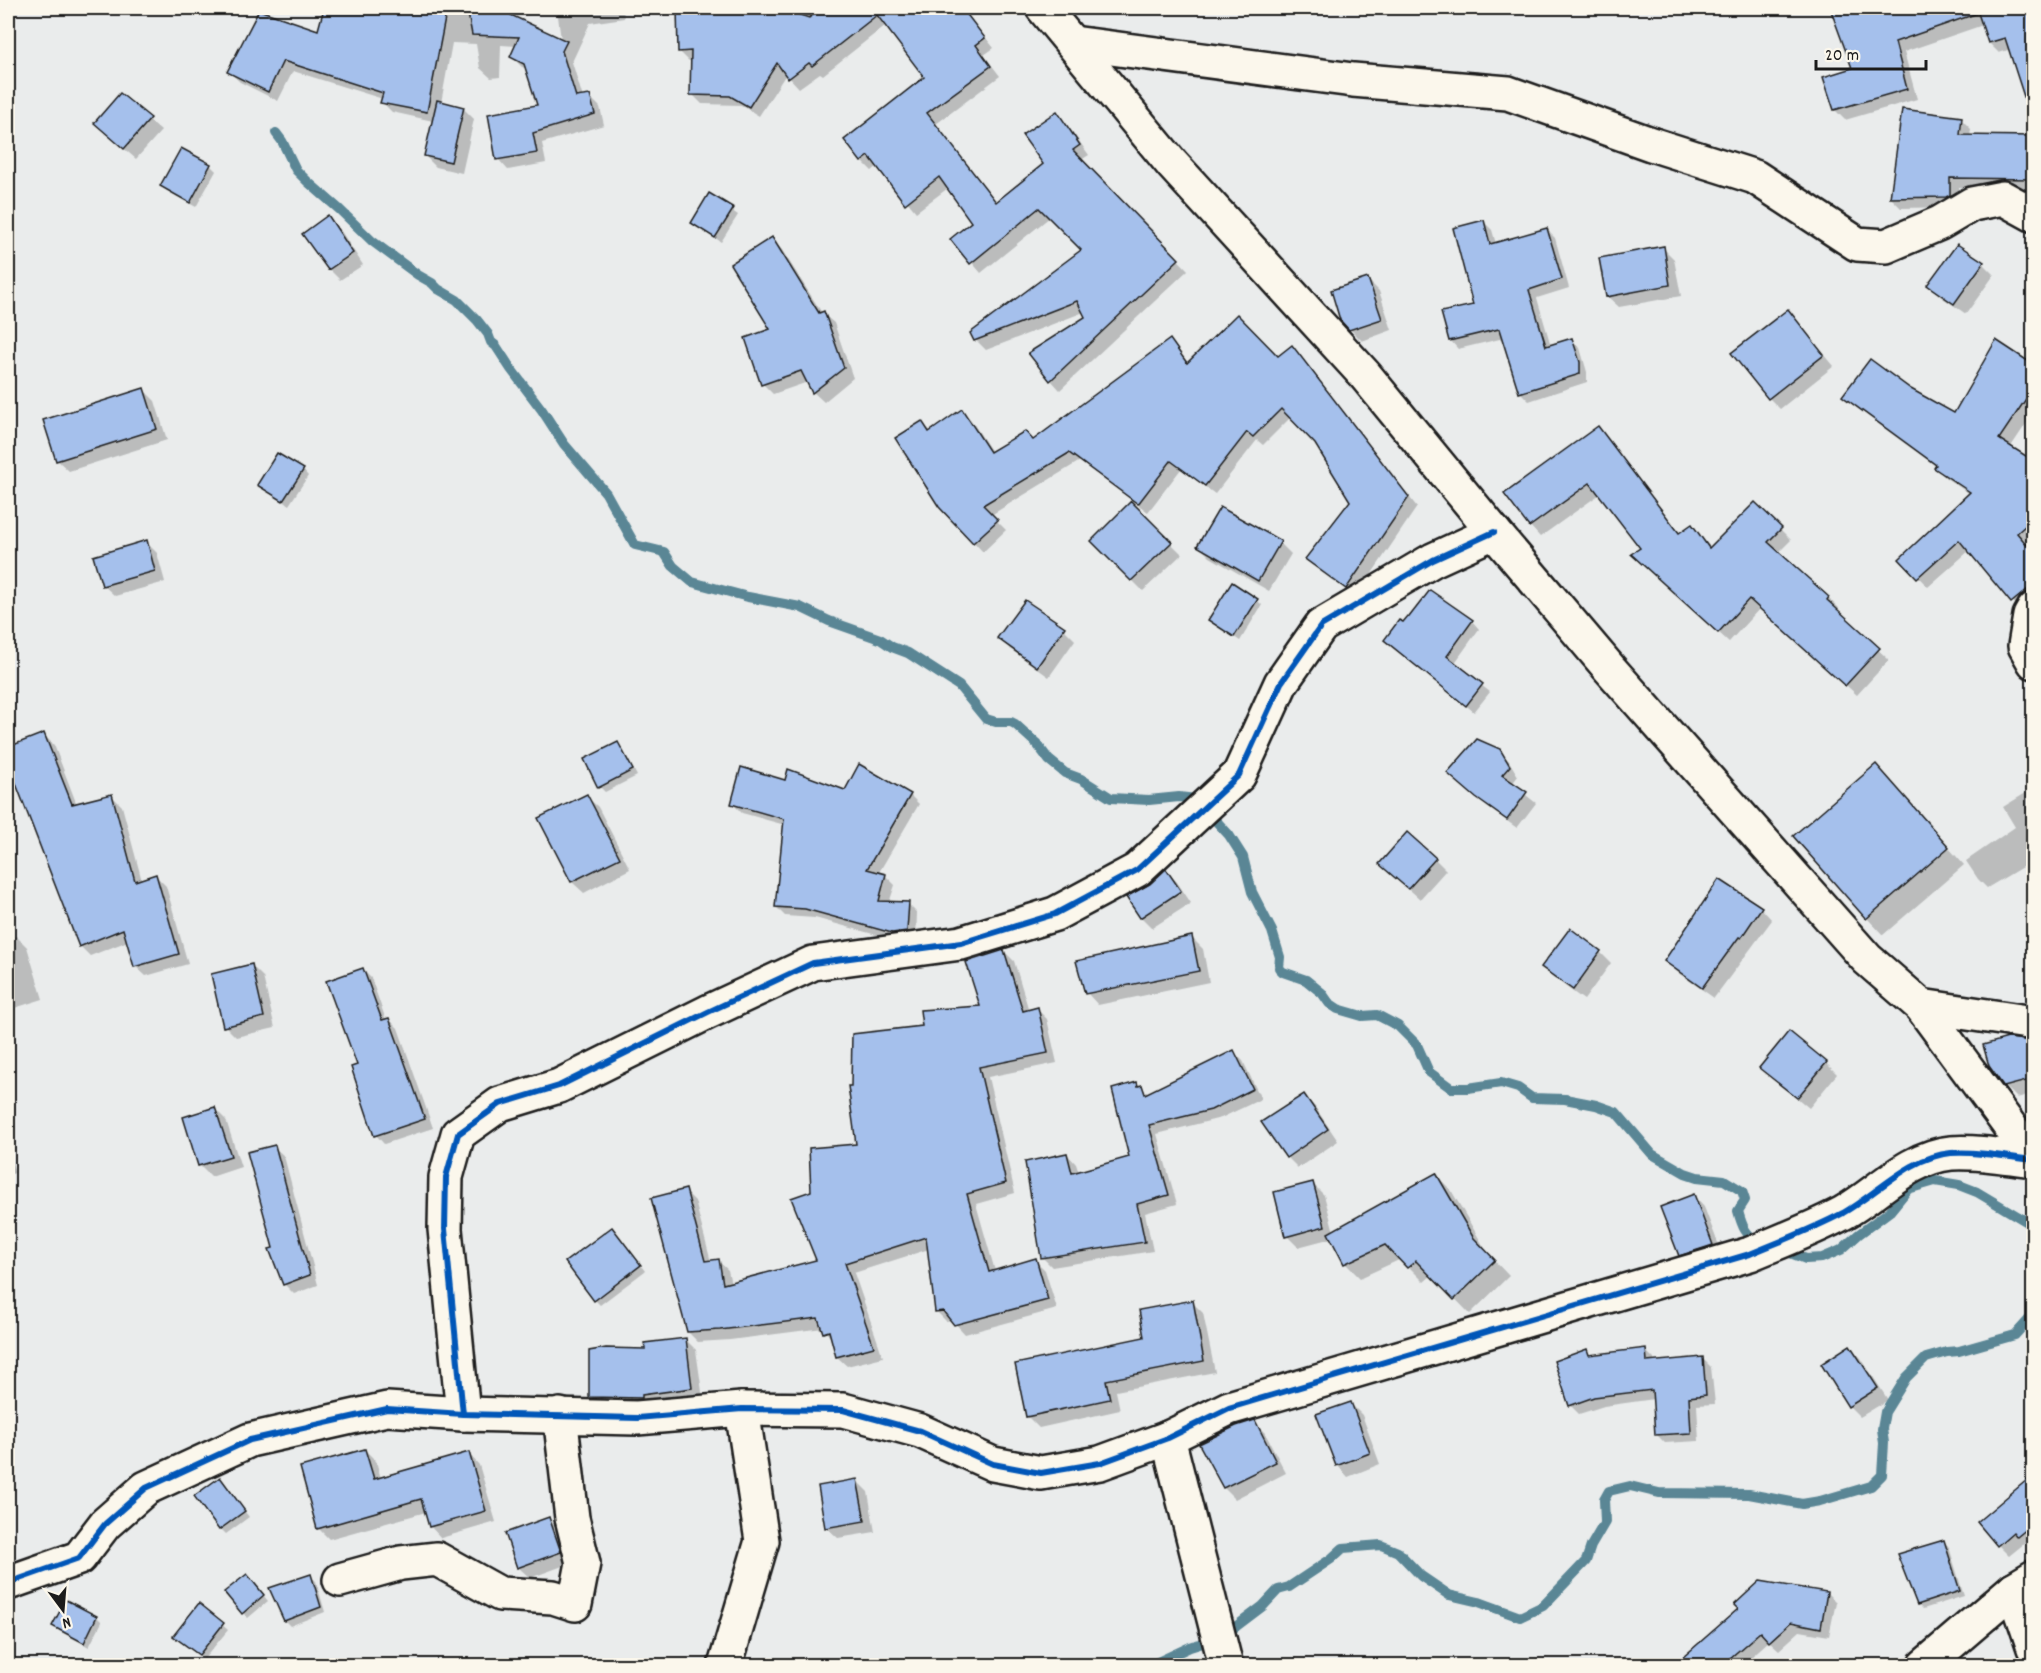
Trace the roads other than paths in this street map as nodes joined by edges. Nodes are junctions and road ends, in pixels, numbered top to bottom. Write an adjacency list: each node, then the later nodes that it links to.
1 (1043, 8): 2 (street)
2 (1072, 43): 3 (street); 4 (street)
3 (2034, 215)
4 (1494, 532): 7 (street); 11 (street)
5 (2034, 609): 6 (street)
6 (2034, 662)
7 (1921, 1006): 8 (street); 9 (street)
8 (2034, 1023)
9 (2034, 1159): 13 (street)
10 (742, 1409): 12 (street); 13 (street); 18 (street)
11 (463, 1414): 12 (street); 15 (street)
12 (560, 1415): 14 (street)
13 (1168, 1438): 19 (street)
14 (340, 1580)
15 (8, 1583)
16 (2024, 1583): 17 (street); 20 (street)
17 (2034, 1648)
18 (725, 1665)
19 (1226, 1665)
20 (1924, 1665)

